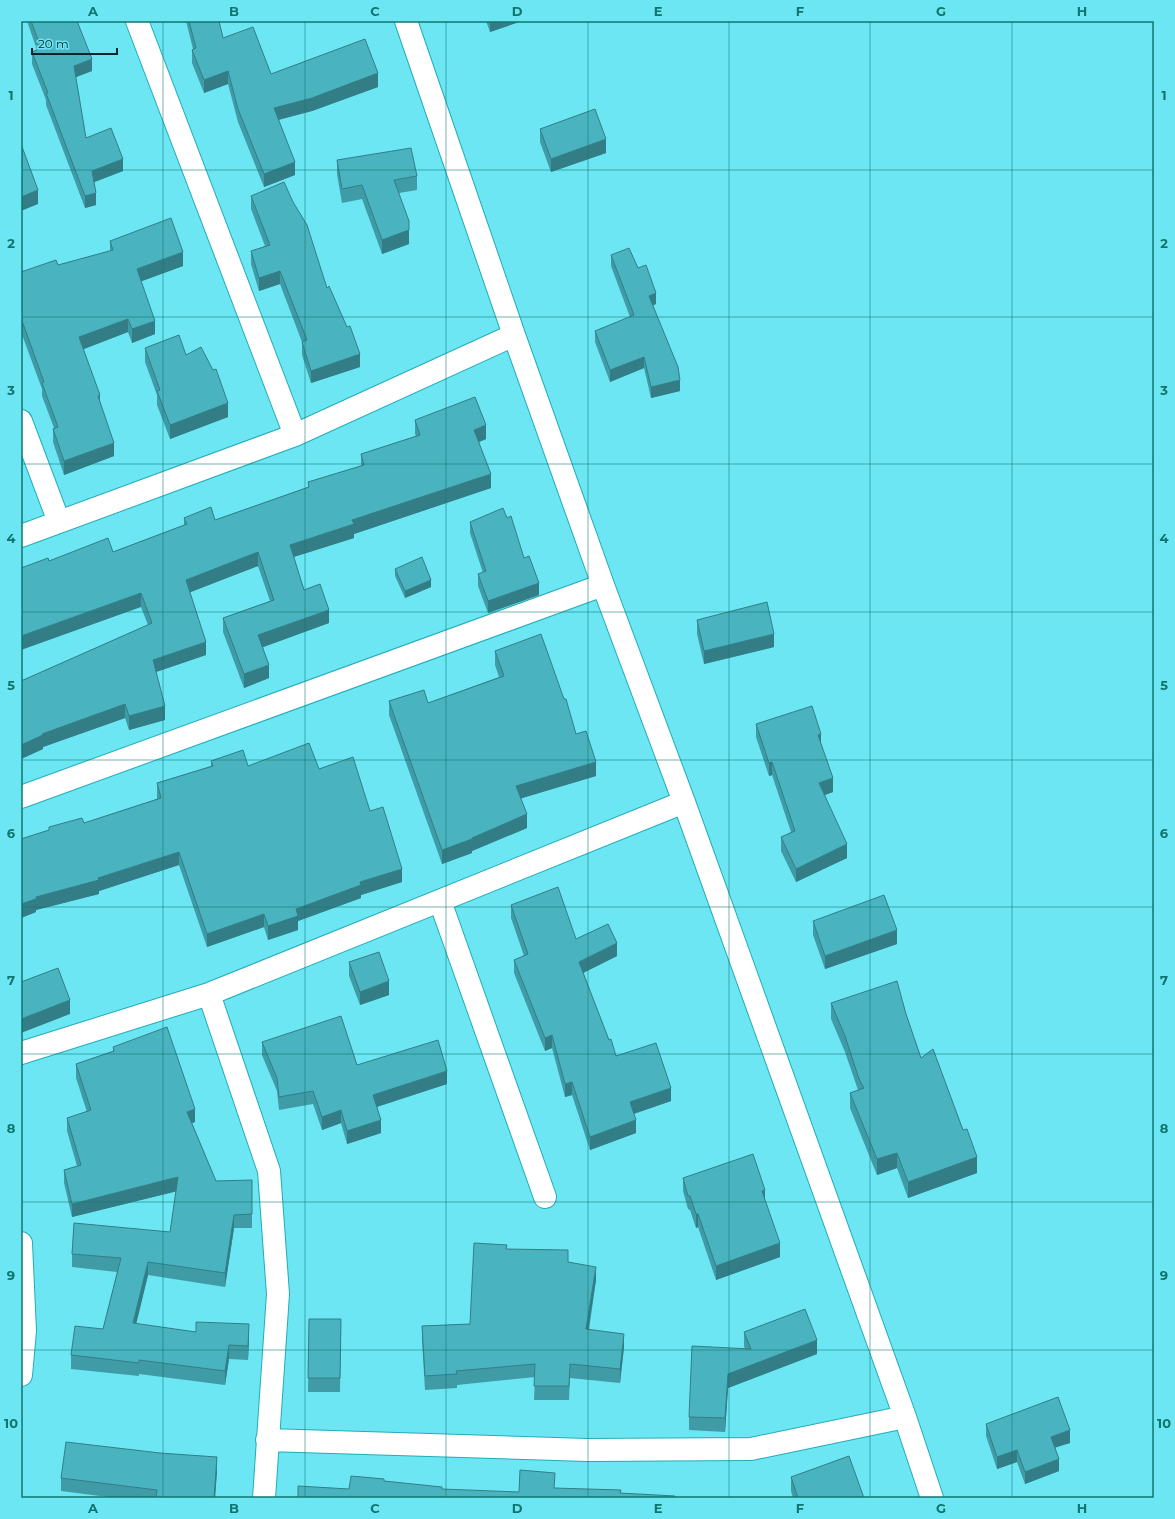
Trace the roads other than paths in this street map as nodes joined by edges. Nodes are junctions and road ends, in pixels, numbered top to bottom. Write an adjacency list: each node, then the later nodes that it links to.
1 (137, 21): 5 (street)
2 (406, 21): 3 (street)
3 (514, 335): 5 (street); 8 (street)
4 (21, 421): 6 (street)
5 (295, 435): 6 (street)
6 (59, 522): 7 (street)
7 (21, 536)
8 (603, 585): 9 (street); 10 (street)
9 (21, 797)
10 (684, 802): 11 (street); 17 (street)
11 (440, 901): 12 (street); 14 (street)
12 (209, 994): 13 (street); 18 (street)
13 (21, 1053)
14 (545, 1197)
15 (21, 1243): 16 (street)
16 (21, 1376)
17 (905, 1417): 18 (street); 20 (street)
18 (268, 1440): 19 (street)
19 (264, 1498)
20 (932, 1498)

